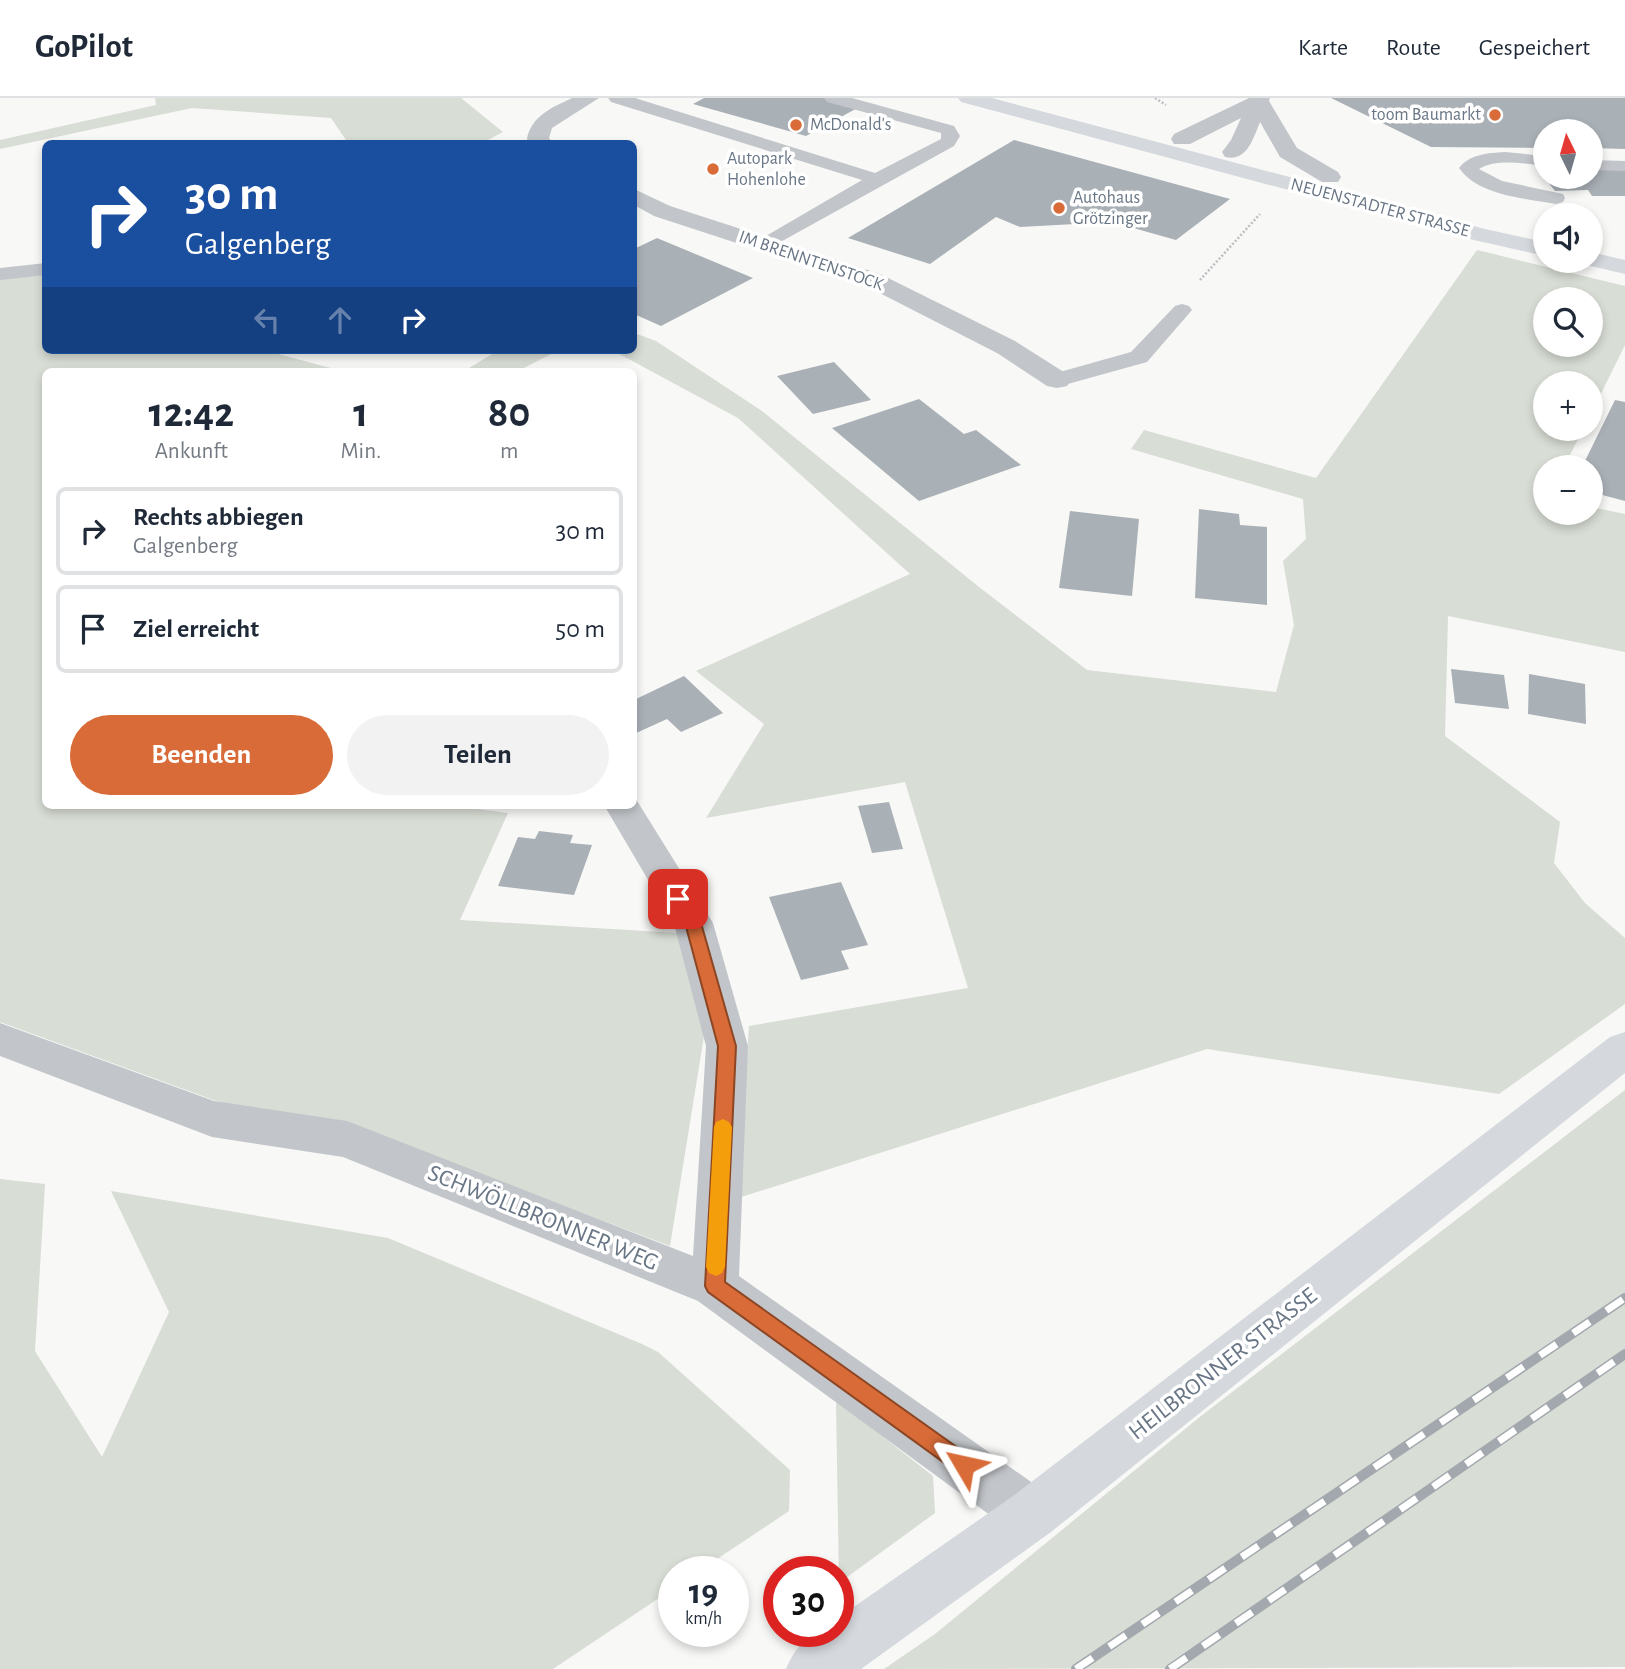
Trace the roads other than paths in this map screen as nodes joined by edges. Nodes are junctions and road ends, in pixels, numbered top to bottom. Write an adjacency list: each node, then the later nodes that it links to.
1 (589, 98): 8 (street)
2 (617, 98): 7 (lane)
3 (834, 98): 15 (lane)
4 (968, 98): 9 (main road, NEUENSTADTER STRASSE)
5 (1024, 98): 9 (main road, NEUENSTADTER STRASSE)
6 (1260, 99): 9 (street); 10 (street); 14 (street)
7 (643, 101): 15 (lane)
8 (539, 140)
9 (1174, 145): 10 (main road, NEUENSTADTER STRASSE)
10 (1225, 158): 14 (main road, NEUENSTADTER STRASSE); 20 (main road, NEUENSTADTER STRASSE)
11 (1533, 161): 17 (lane)
12 (1603, 165): 13 (lane)
13 (1625, 166)
14 (1330, 177): 18 (main road, NEUENSTADTER STRASSE)
15 (877, 179): 19 (lane)
16 (637, 198): 19 (street, IM BRENNTENSTOCK)
17 (1556, 198)
18 (1491, 214)
19 (766, 244): 26 (street, IM BRENNTENSTOCK)
20 (1533, 246)
21 (1603, 262): 22 (main road)
22 (1625, 267)
23 (42, 269): 24 (lane)
24 (0, 274)
25 (1182, 310): 26 (lane)
26 (1057, 380)
27 (624, 809): 30 (street)
28 (0, 1039): 30 (street, SCHWÖLLBRONNER WEG)
29 (1625, 1049): 31 (main road, HEILBRONNER STRASSE)
30 (715, 1286): 31 (street, SCHWÖLLBRONNER WEG)
31 (1032, 1514): 32 (main road, HEILBRONNER STRASSE)
32 (814, 1669)

